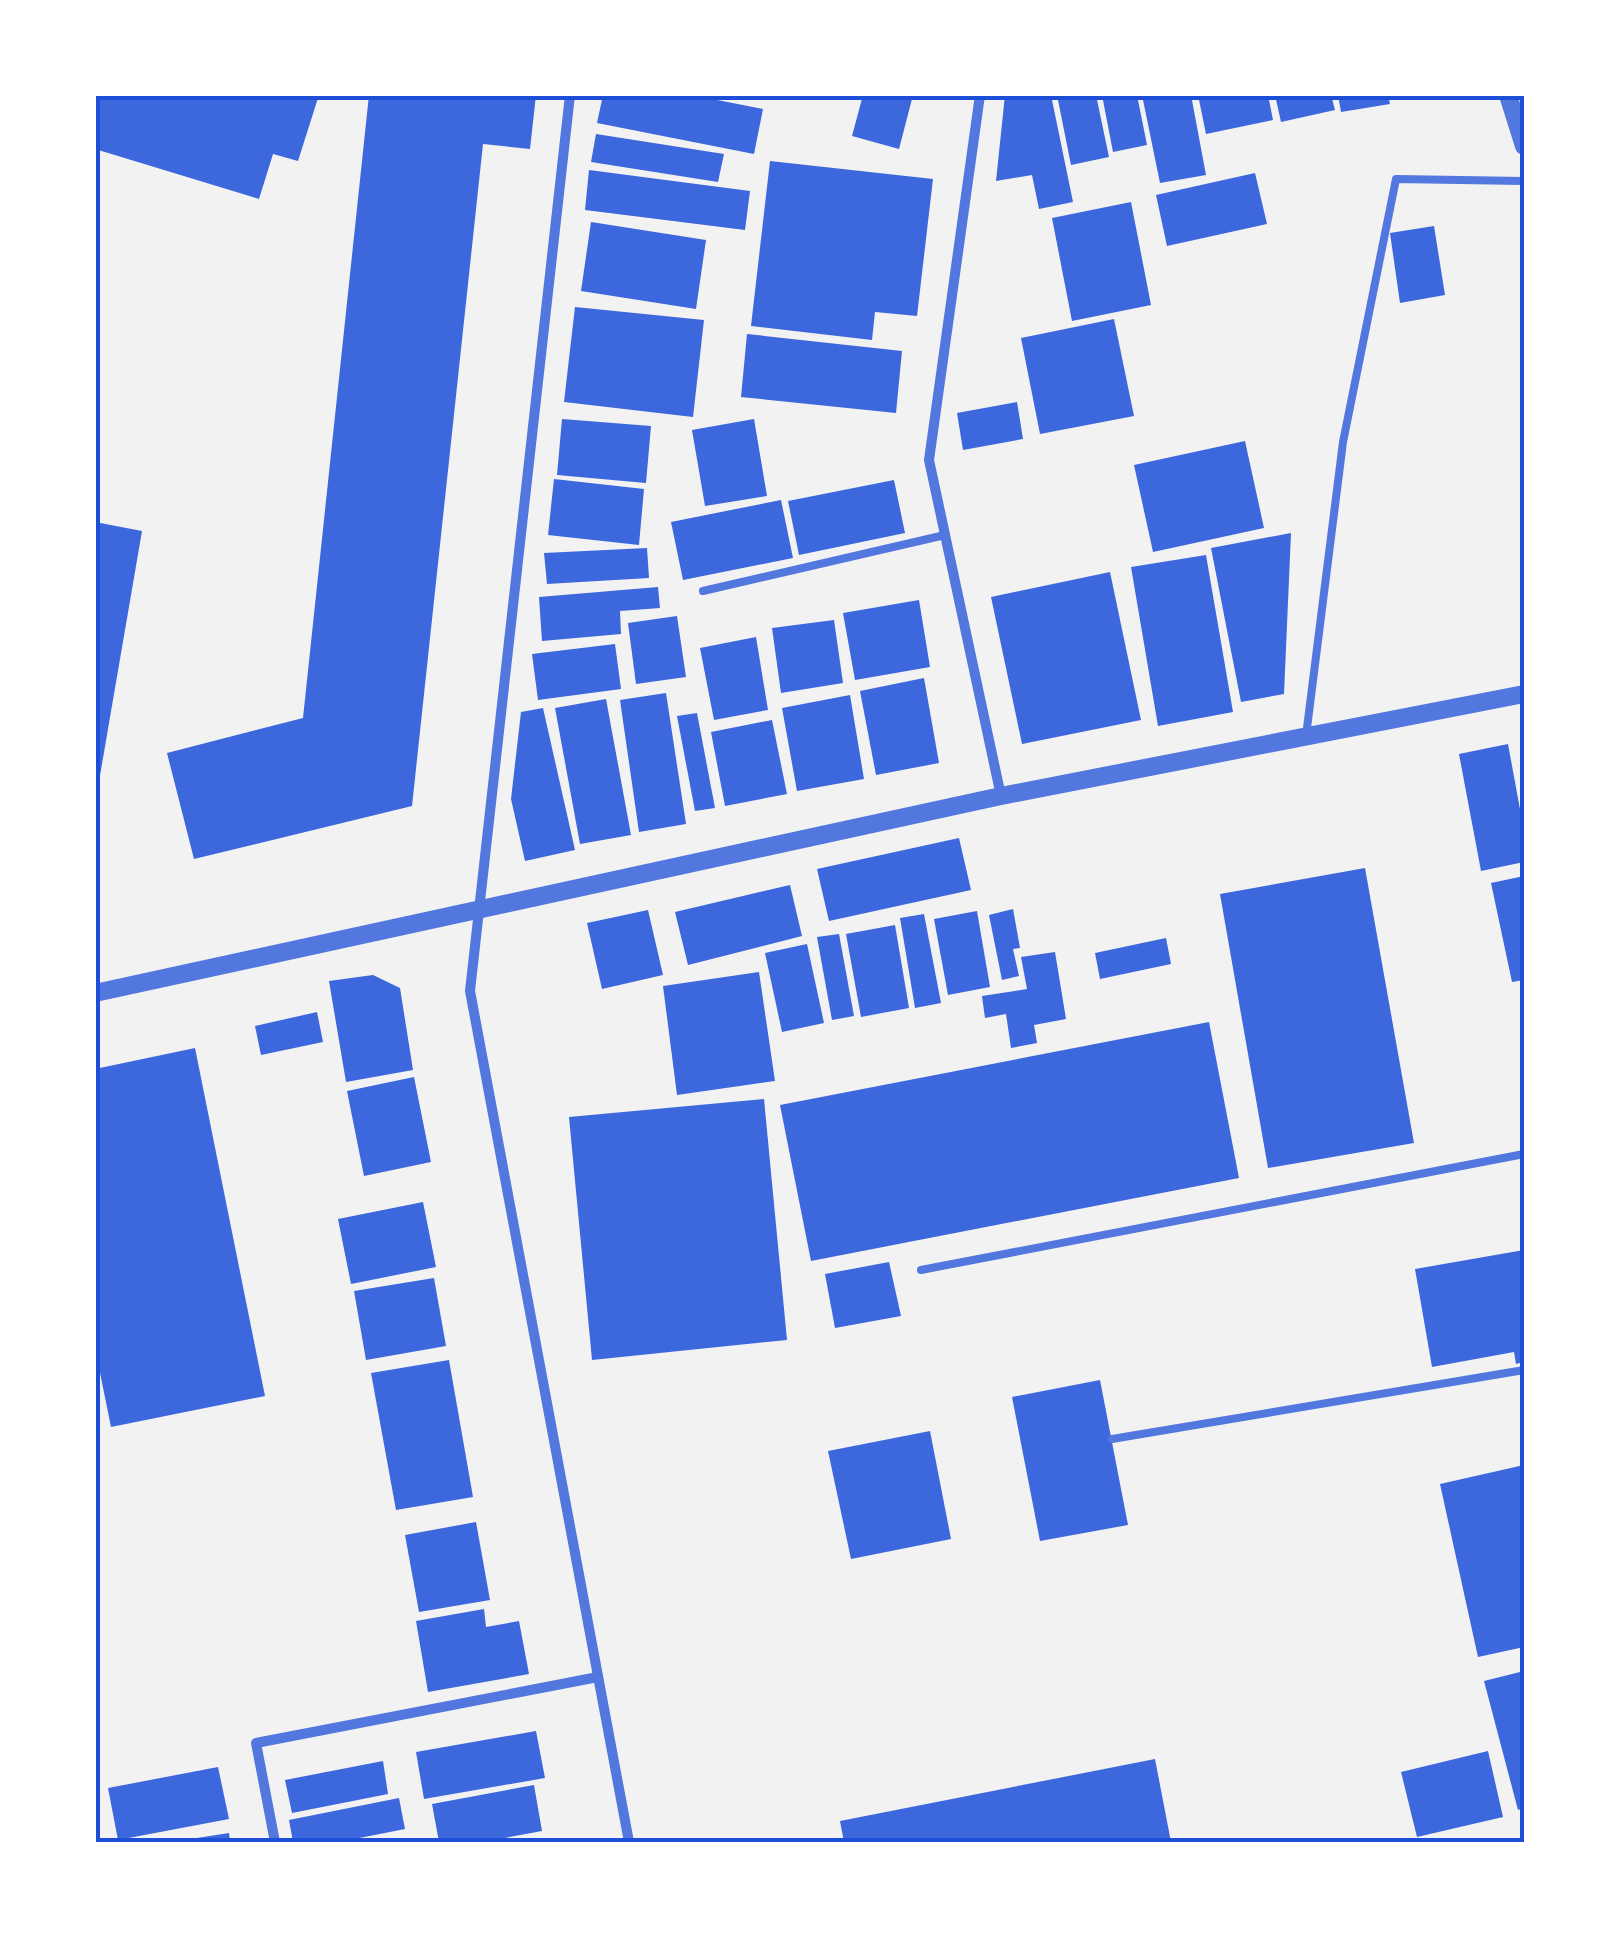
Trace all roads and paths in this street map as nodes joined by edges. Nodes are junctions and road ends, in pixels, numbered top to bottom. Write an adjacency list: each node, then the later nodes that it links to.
1 (570, 95): 11 (street)
2 (980, 95): 6 (street)
3 (1508, 95): 4 (street)
4 (1524, 146)
5 (1524, 181): 9 (lane)
6 (945, 535): 7 (lane); 10 (street)
7 (704, 591)
8 (1524, 694): 9 (street)
9 (1306, 736): 10 (street)
10 (1001, 796): 11 (street)
11 (477, 908): 12 (street); 17 (street)
12 (95, 994)
13 (1524, 1154): 14 (lane)
14 (920, 1270)
15 (1524, 1370): 16 (lane)
16 (1112, 1439)
17 (598, 1677): 18 (street); 19 (street)
18 (275, 1842)
19 (629, 1842)

